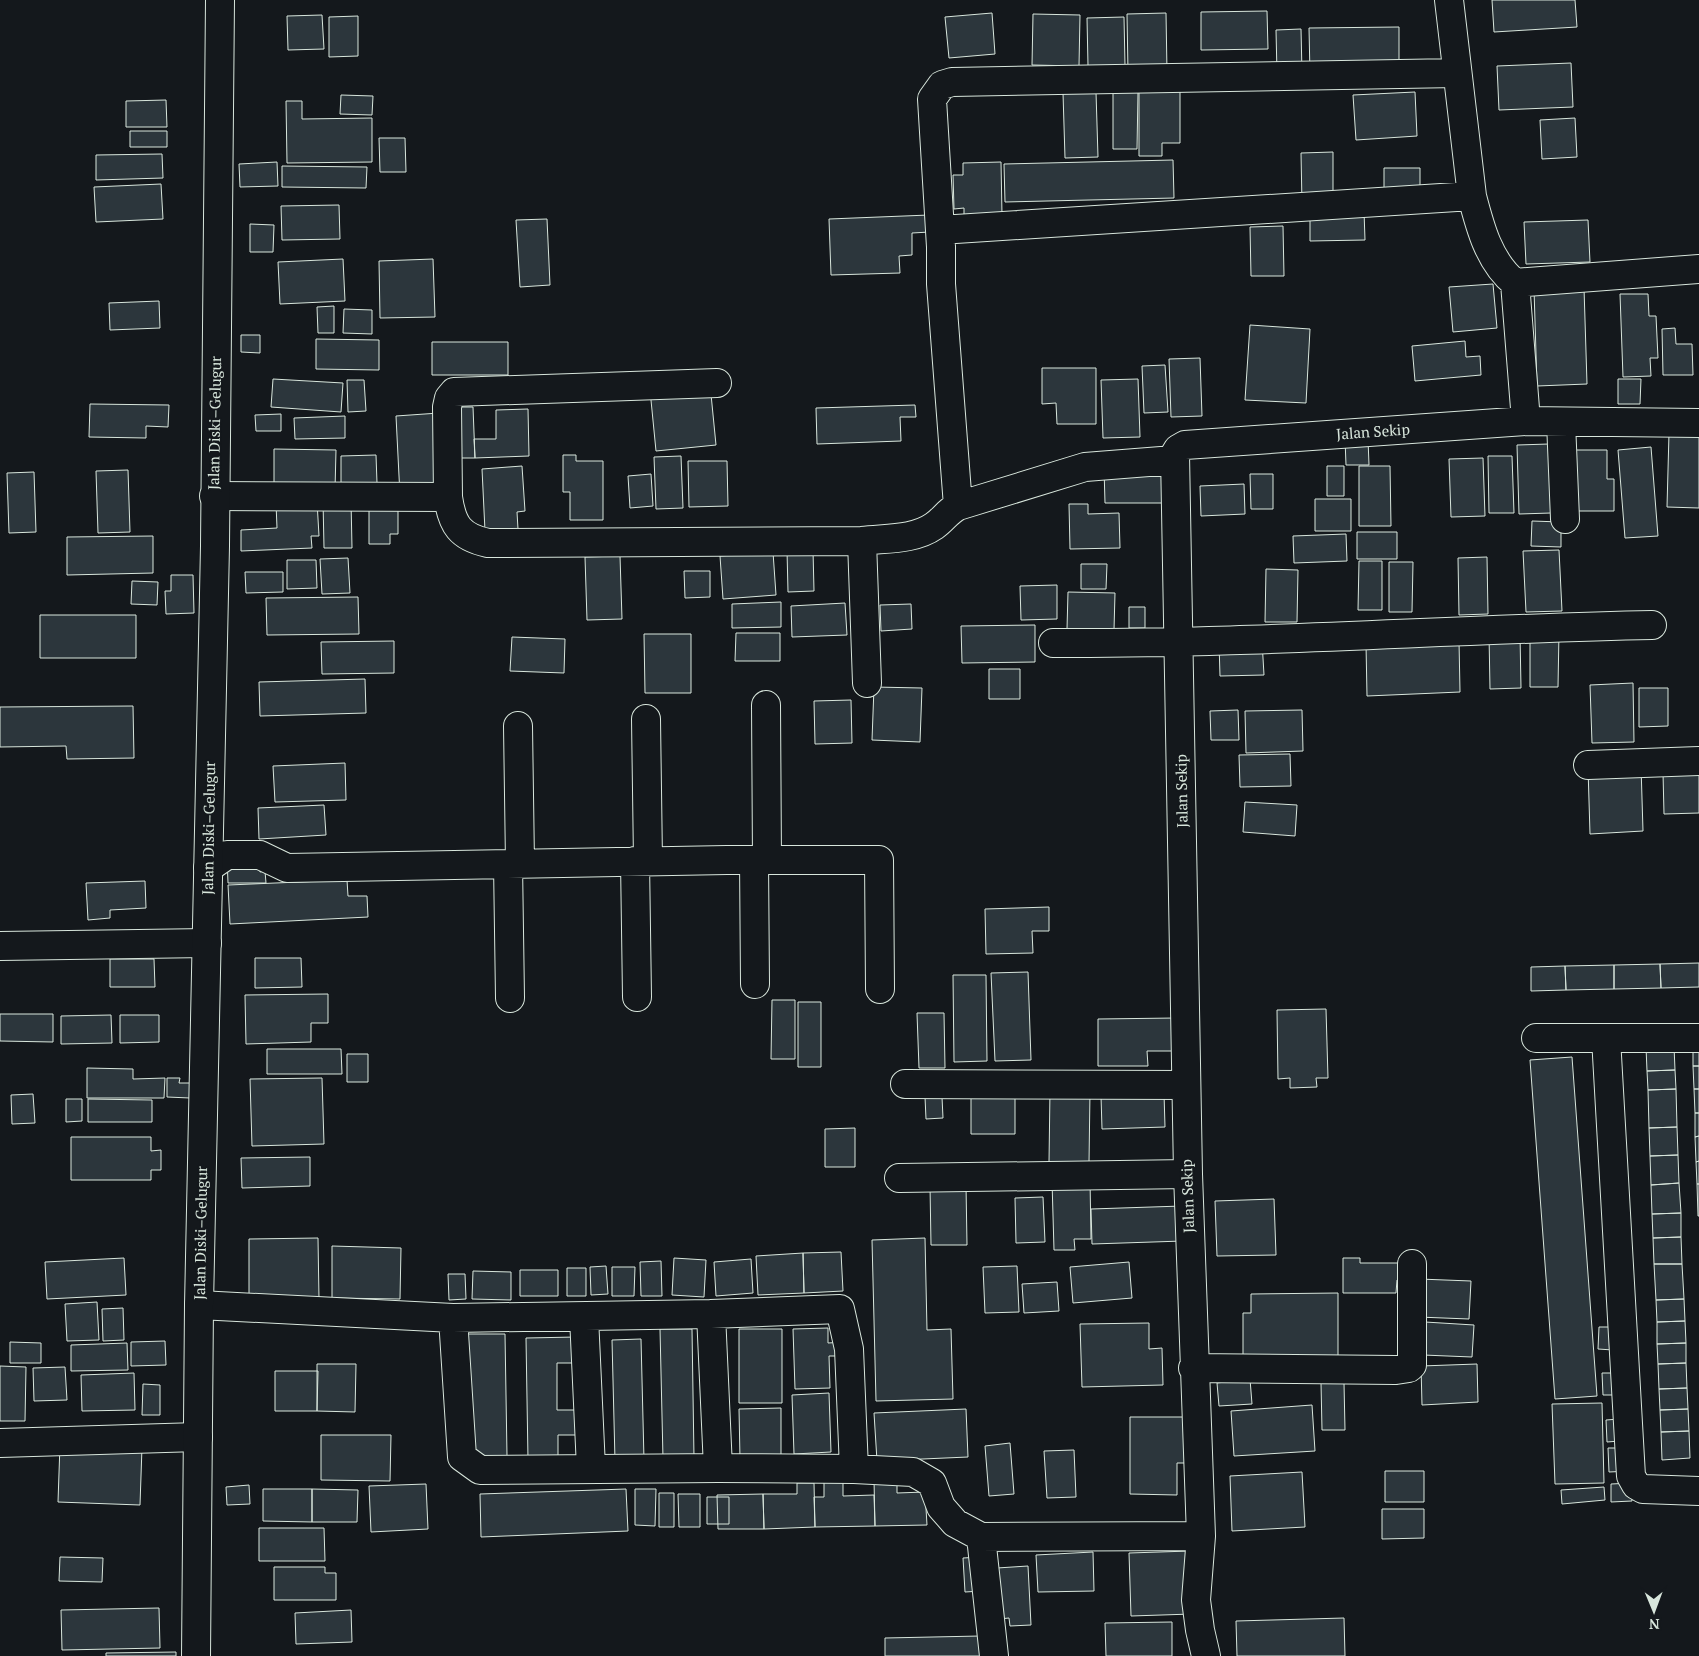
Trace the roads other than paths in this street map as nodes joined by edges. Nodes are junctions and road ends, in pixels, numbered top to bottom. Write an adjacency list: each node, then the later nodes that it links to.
1 (220, 0): 13 (street, Jalan Diski–Gelugur)
2 (1449, 0): 3 (street)
3 (1457, 73): 4 (street); 5 (street)
4 (1472, 196): 5 (street); 7 (street)
5 (940, 230): 15 (street)
6 (1699, 269): 7 (street)
7 (1515, 283): 9 (street)
8 (717, 383): 14 (street)
9 (1526, 421): 10 (street, Jalan Sekip); 12 (street, Jalan Sekip)
10 (1560, 422): 11 (street, Jalan Sekip); 16 (street)
11 (1699, 423)
12 (1174, 460): 15 (street); 20 (street, Jalan Sekip)
13 (214, 496): 14 (street); 30 (street, Jalan Diski–Gelugur)
14 (448, 496): 17 (street)
15 (958, 506): 17 (street)
16 (1565, 519)
17 (862, 541): 21 (street)
18 (1652, 625): 20 (street)
19 (1053, 644): 20 (street)
20 (1180, 644): 41 (street, Jalan Sekip)
21 (866, 683)
22 (766, 705): 27 (street)
23 (646, 719): 28 (street)
24 (518, 726): 29 (street)
25 (1699, 761): 26 (street)
26 (1588, 765)
27 (761, 860): 28 (street); 33 (street); 34 (street)
28 (641, 861): 29 (street); 35 (street)
29 (514, 864): 30 (street); 36 (street)
30 (208, 868): 31 (street, Jalan Diski–Gelugur)
31 (207, 942): 32 (street); 45 (street, Jalan Diski–Gelugur)
32 (0, 946)
33 (755, 984)
34 (880, 989)
35 (637, 997)
36 (510, 998)
37 (1536, 1038): 38 (street)
38 (1606, 1038): 39 (street); 55 (street)
39 (1699, 1038)
40 (905, 1084): 41 (street)
41 (1186, 1085): 42 (street, Jalan Sekip)
42 (1188, 1174): 43 (street); 49 (street, Jalan Sekip)
43 (899, 1178)
44 (1412, 1264): 49 (street)
45 (199, 1305): 47 (street); 50 (street, Jalan Diski–Gelugur)
46 (711, 1314): 48 (street); 53 (street); 54 (street)
47 (454, 1318): 48 (street); 52 (street)
48 (584, 1318): 52 (street)
49 (1193, 1368): 56 (street, Jalan Sekip)
50 (198, 1437): 51 (street); 58 (street, Jalan Diski–Gelugur)
51 (0, 1442)
52 (592, 1468): 53 (street)
53 (718, 1468): 54 (street)
54 (854, 1469): 57 (street)
55 (1699, 1490)
56 (1201, 1536): 57 (street); 60 (street, Jalan Sekip)
57 (981, 1537): 59 (street)
58 (196, 1656)
59 (994, 1656)
60 (1206, 1656)

